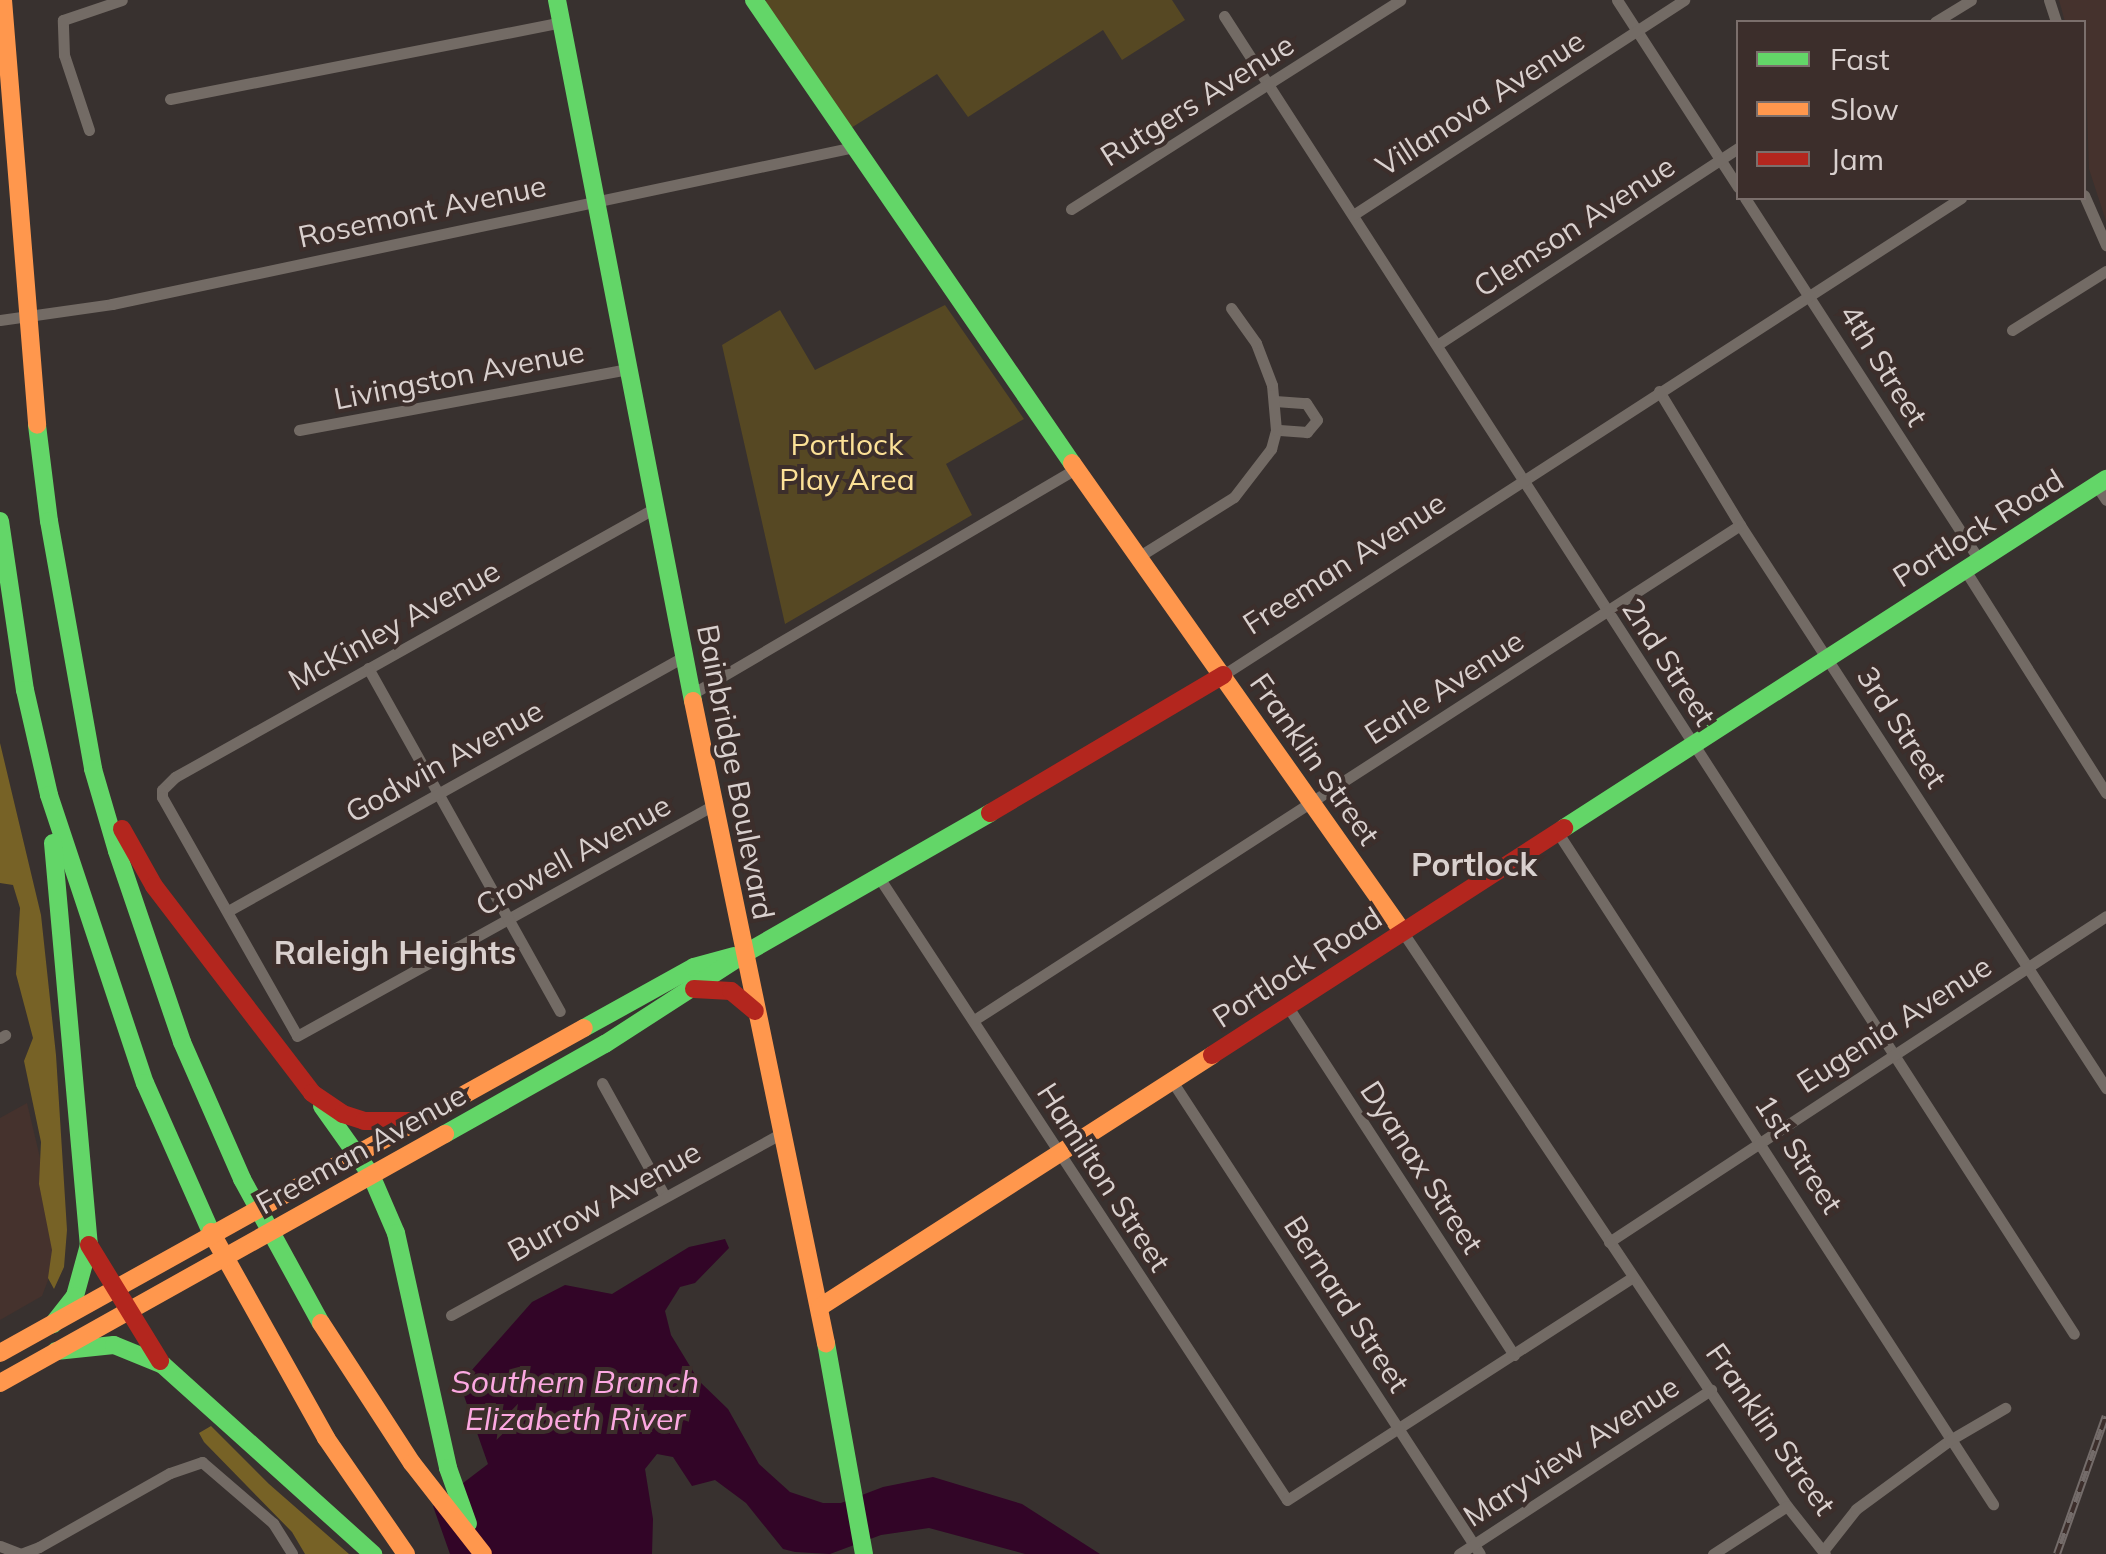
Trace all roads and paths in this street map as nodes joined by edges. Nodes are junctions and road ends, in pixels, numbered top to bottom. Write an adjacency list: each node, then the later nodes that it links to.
1 (4, 0): 53 (main road)
2 (122, 0): 15 (street)
3 (557, 0): 11 (main road, Bainbridge Boulevard)
4 (754, 0): 16 (main road, Franklin Street)
5 (1400, 0): 13 (street, Rutgers Avenue)
6 (1617, 0): 12 (street)
7 (1684, 0): 12 (street, Villanova Avenue)
8 (1970, 0): 10 (street)
9 (1224, 16): 13 (street, 2nd Street)
10 (1938, 20)
11 (562, 22): 14 (street); 20 (main road, Bainbridge Boulevard)
12 (1636, 31): 18 (street); 25 (street, Villanova Avenue)
13 (1268, 84): 24 (street, Rutgers Avenue); 25 (street, 2nd Street)
14 (170, 99)
15 (89, 130)
16 (854, 147): 20 (street, Rosemont Avenue); 38 (main road, Franklin Street)
17 (1736, 149): 18 (street, Clemson Avenue)
18 (1720, 160): 19 (street); 32 (street, Clemson Avenue)
19 (1736, 185)
20 (595, 199): 30 (street, Rosemont Avenue); 33 (main road, Bainbridge Boulevard)
21 (1746, 200): 28 (street, 4th Street)
22 (1958, 200): 28 (street, Freeman Avenue)
23 (2086, 200): 26 (street)
24 (1071, 210)
25 (1353, 215): 32 (street, 2nd Street)
26 (2106, 245)
27 (2106, 272): 31 (street)
28 (1810, 295): 34 (street, Freeman Avenue); 45 (street, 4th Street)
29 (1231, 308): 35 (street)
30 (0, 320)
31 (2012, 330)
32 (1437, 345): 39 (street, 2nd Street)
33 (629, 368): 36 (street, Livingston Avenue); 41 (main road, Bainbridge Boulevard)
34 (1659, 391): 39 (street, Freeman Avenue); 43 (street, 3rd Street)
35 (1274, 401): 37 (street); 37 (street)
36 (299, 430)
37 (1276, 430): 44 (street)
38 (1076, 470): 44 (main road, Franklin Street); 51 (street)
39 (1523, 478): 46 (street, 2nd Street); 50 (street, Freeman Avenue)
40 (2103, 488): 45 (main road, Portlock Road)
41 (655, 508): 48 (main road, Bainbridge Boulevard); 49 (street, McKinley Avenue)
42 (0, 521): 56 (main road)
43 (1740, 526): 46 (street, Earle Avenue); 47 (street, 3rd Street)
44 (1138, 557): 50 (main road, Franklin Street)
45 (1971, 565): 47 (main road, Portlock Road); 55 (street, 4th Street)
46 (1607, 612): 52 (street, 2nd Street); 57 (street, Earle Avenue)
47 (1826, 655): 52 (main road, Portlock Road); 66 (street, 3rd Street)
48 (685, 656): 51 (main road, Bainbridge Boulevard); 54 (street, Godwin Avenue)
49 (368, 668): 54 (street); 61 (street, McKinley Avenue)
50 (1223, 675): 57 (main road, Franklin Street); 60 (main road, Freeman Avenue)
51 (692, 694): 58 (main road, Bainbridge Boulevard)
52 (1692, 743): 59 (main road, Portlock Road); 72 (street, 2nd Street)
53 (90, 754): 76 (main road); 106 (main road)
54 (439, 792): 61 (street, Godwin Avenue); 63 (street)
55 (2106, 793)
56 (49, 794): 85 (main road); 108 (main road)
57 (1312, 802): 64 (main road, Franklin Street); 71 (street, Earle Avenue)
58 (715, 804): 63 (street, Crowell Avenue); 65 (main road, Bainbridge Boulevard)
59 (1558, 832): 64 (main road, Portlock Road); 79 (street, 1st Street)
60 (880, 880): 65 (main road, Freeman Avenue); 71 (street, Hamilton Street)
61 (228, 911): 63 (street, Crowell Avenue)
62 (2106, 916): 66 (street, Eugenia Avenue)
63 (511, 918): 69 (street)
64 (1402, 931): 68 (main road, Portlock Road); 84 (street, Franklin Street)
65 (744, 954): 67 (main road, Freeman Avenue); 70 (main road, Bainbridge Boulevard); 77 (main road, Freeman Avenue)
66 (2028, 968): 72 (street, Eugenia Avenue); 75 (street, 3rd Street)
67 (694, 989): 70 (main road); 82 (main road, Freeman Avenue)
68 (1288, 1007): 73 (main road, Portlock Road); 95 (street, Dyanax Street)
69 (560, 1011)
70 (757, 1013): 78 (main road, Bainbridge Boulevard)
71 (974, 1020): 81 (street, Hamilton Street)
72 (1894, 1054): 79 (street, Eugenia Avenue); 92 (street, 2nd Street)
73 (1172, 1081): 81 (main road, Portlock Road); 100 (street, Bernard Street)
74 (602, 1083): 83 (street)
75 (2106, 1088)
76 (312, 1093): 77 (main road); 80 (main road)
77 (414, 1121): 80 (main road, Freeman Avenue)
78 (782, 1133): 83 (street, Burrow Avenue); 88 (main road, Bainbridge Boulevard)
79 (1760, 1139): 84 (street, Eugenia Avenue); 101 (street, 1st Street)
80 (355, 1154): 82 (main road); 87 (main road, Freeman Avenue)
81 (1058, 1155): 88 (main road, Portlock Road); 100 (street, Hamilton Street)
82 (371, 1175): 89 (main road, Freeman Avenue); 106 (main road)
83 (664, 1195): 90 (street, Burrow Avenue)
84 (1609, 1242): 86 (street, Franklin Street)
85 (89, 1244): 87 (main road); 91 (main road)
86 (1632, 1278): 95 (street); 98 (street, Franklin Street)
87 (114, 1290): 89 (main road); 91 (main road, Freeman Avenue)
88 (820, 1308): 111 (main road, Bainbridge Boulevard)
89 (127, 1312): 93 (main road, Freeman Avenue); 96 (main road)
90 (451, 1315)
91 (53, 1324): 94 (main road, Freeman Avenue)
92 (2074, 1334)
93 (56, 1351): 96 (main road); 97 (main road, Freeman Avenue)
94 (0, 1354)
95 (1514, 1355): 100 (street)
96 (163, 1365): 110 (main road)
97 (0, 1383)
98 (1711, 1390): 103 (street, Franklin Street); 105 (street, Maryview Avenue)
99 (2005, 1408): 101 (street)
100 (1398, 1428): 105 (street, Bernard Street)
101 (1950, 1440): 102 (street, 1st Street); 107 (street)
102 (1993, 1504)
103 (1787, 1506): 107 (street, Franklin Street); 113 (street)
104 (0, 1546): 109 (street)
105 (1477, 1549): 112 (street, Maryview Avenue)
106 (481, 1552)
107 (1824, 1552)
108 (405, 1553)
109 (292, 1554)
110 (373, 1554)
111 (864, 1554)
112 (1459, 1554)
113 (1713, 1554)

